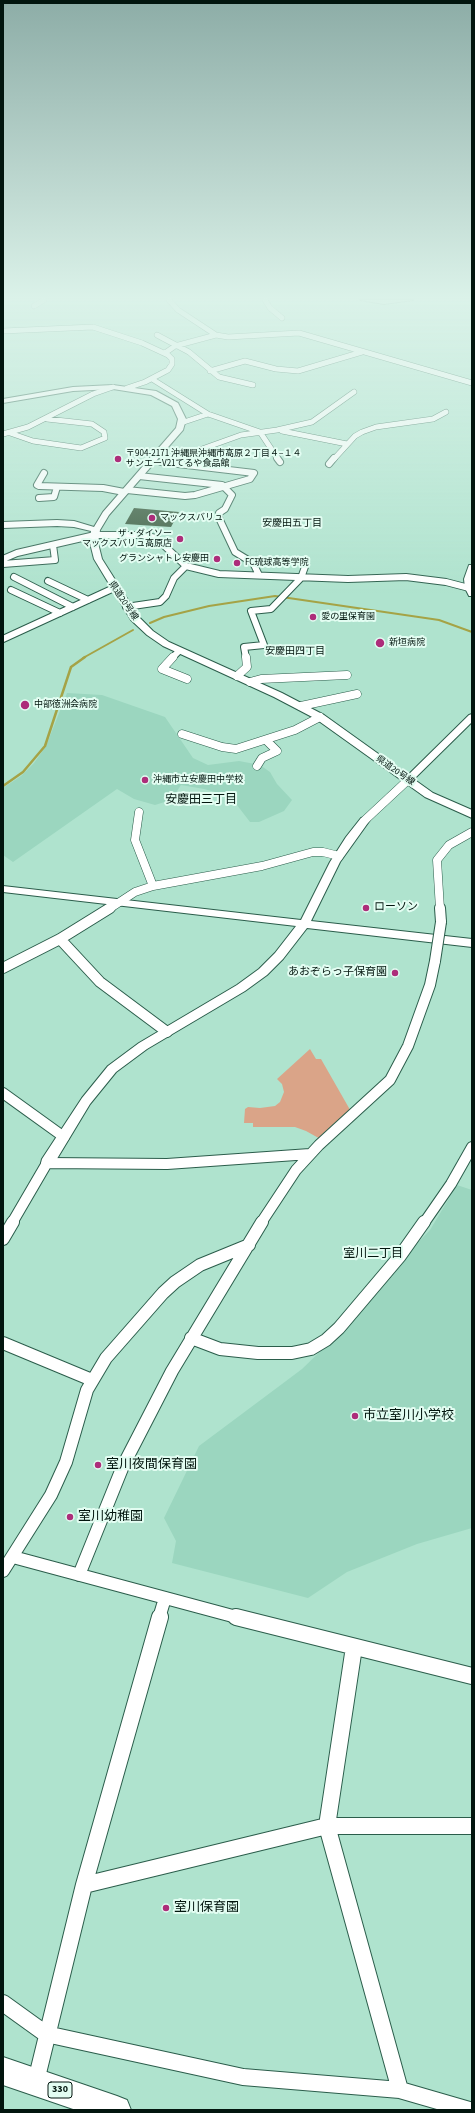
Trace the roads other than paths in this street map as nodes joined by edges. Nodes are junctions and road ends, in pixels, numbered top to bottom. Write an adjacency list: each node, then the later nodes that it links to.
1 (17, 399): 6 (main road)
2 (85, 399): 9 (street)
3 (163, 399): 10 (main road)
4 (183, 399): 8 (street)
5 (345, 399): 11 (street)
6 (3, 401)
7 (446, 412): 15 (street)
8 (208, 414): 10 (street); 12 (street)
9 (47, 419): 13 (street); 13 (street)
10 (181, 423): 16 (main road)
11 (277, 430): 12 (street); 15 (street)
12 (260, 432): 17 (street); 18 (street)
13 (10, 433): 14 (street)
14 (3, 434)
15 (347, 444): 19 (street)
16 (152, 462): 17 (street); 21 (main road)
17 (161, 462): 23 (street)
18 (280, 462)
19 (329, 464)
20 (44, 473): 22 (street)
21 (139, 476): 23 (street); 24 (main road)
22 (57, 486): 24 (street); 25 (street)
23 (226, 486): 24 (street); 34 (street)
24 (126, 491): 27 (main road)
25 (39, 498)
26 (3, 525): 27 (main road)
27 (95, 532): 28 (street); 32 (street); 38 (main road, 県道20号線)
28 (53, 545): 29 (street); 30 (street)
29 (3, 559)
30 (3, 564)
31 (306, 564): 36 (street)
32 (186, 566): 34 (street); 43 (street)
33 (472, 567): 40 (street)
34 (259, 575): 36 (street)
35 (14, 577): 42 (street)
36 (301, 578): 40 (street); 48 (street)
37 (48, 581): 41 (street)
38 (114, 588): 41 (street); 43 (main road, 県道20号線)
39 (11, 590): 44 (street)
40 (470, 591)
41 (88, 600): 42 (street)
42 (73, 607): 44 (street)
43 (126, 607): 46 (main road, 県道20号線)
44 (60, 613): 45 (street)
45 (3, 639)
46 (179, 651): 48 (main road, 県道20号線); 49 (street)
47 (347, 675): 50 (street)
48 (237, 676): 50 (main road, 県道20号線)
49 (187, 679)
50 (250, 682): 52 (main road, 県道20号線)
51 (357, 694): 52 (street)
52 (301, 706): 53 (main road, 県道20号線)
53 (320, 717): 56 (street); 58 (main road, 県道20号線)
54 (472, 717): 58 (street)
55 (182, 734): 56 (street)
56 (266, 740): 57 (street)
57 (257, 766)
58 (408, 780): 60 (main road, 県道20号線); 61 (street)
59 (139, 812): 64 (street)
60 (472, 814)
61 (365, 820): 63 (street)
62 (472, 832): 75 (street, bridge)
63 (339, 856): 64 (street); 67 (street)
64 (153, 886): 66 (street)
65 (3, 889): 66 (street)
66 (119, 903): 67 (street); 68 (street)
67 (303, 925): 69 (street); 71 (street)
68 (60, 939): 70 (street); 71 (street)
69 (472, 943)
70 (3, 968)
71 (167, 1032): 73 (street)
72 (3, 1093): 73 (street)
73 (64, 1137): 76 (street)
74 (472, 1147): 79 (street)
75 (310, 1154): 76 (street); 78 (street)
76 (47, 1163): 77 (street)
77 (3, 1239)
78 (249, 1245): 79 (street); 81 (street)
79 (191, 1338): 84 (street)
80 (3, 1343): 81 (street)
81 (92, 1380): 82 (street)
82 (13, 1557): 83 (street); 84 (street)
83 (3, 1571)
84 (79, 1575): 85 (street)
85 (165, 1598): 86 (street); 90 (street)
86 (354, 1647): 87 (street); 88 (street)
87 (472, 1676)
88 (327, 1826): 89 (street); 90 (street); 95 (street)
89 (472, 1826)
90 (84, 1886): 92 (street)
91 (3, 2003): 92 (street)
92 (46, 2034): 94 (street); 95 (street)
93 (3, 2071): 94 (highway, 330)
94 (36, 2082): 96 (highway, 330)
95 (400, 2090): 97 (street)
96 (117, 2110)
97 (469, 2110)

